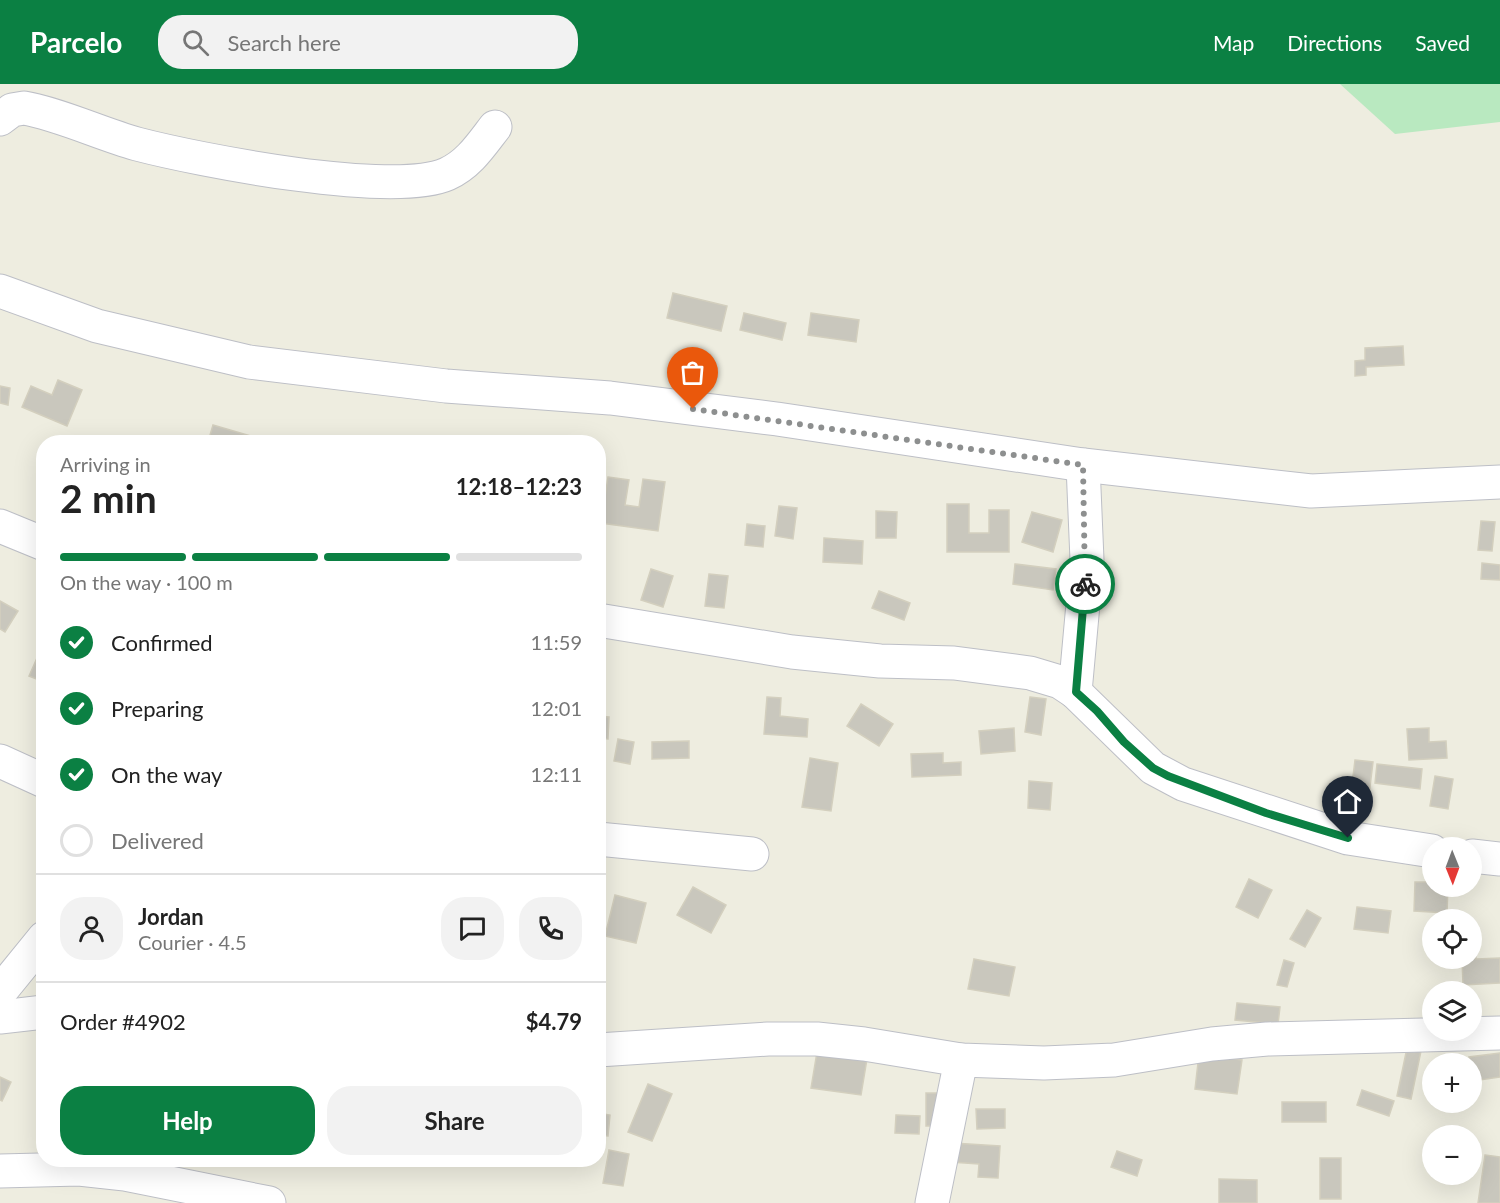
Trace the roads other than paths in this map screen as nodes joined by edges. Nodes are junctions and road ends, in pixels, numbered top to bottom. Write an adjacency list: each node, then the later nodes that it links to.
1 (4, 108): 2 (street)
2 (495, 127)
3 (0, 291): 4 (street)
4 (1083, 465): 5 (street); 9 (street)
5 (1500, 482)
6 (0, 526): 7 (street)
7 (36, 541)
8 (606, 621): 9 (street)
9 (1076, 692): 13 (street)
10 (0, 761): 11 (street)
11 (36, 778)
12 (606, 840): 14 (street)
13 (1422, 849)
14 (752, 854)
15 (1482, 857): 16 (street)
16 (1500, 859)
17 (36, 943): 19 (street)
18 (36, 947): 20 (street)
19 (0, 949)
20 (0, 992)
21 (36, 1013): 22 (street)
22 (0, 1017)
23 (1500, 1033): 25 (street)
24 (606, 1049): 25 (street)
25 (961, 1060): 28 (street)
26 (0, 1171): 27 (street)
27 (269, 1203)
28 (932, 1203)

